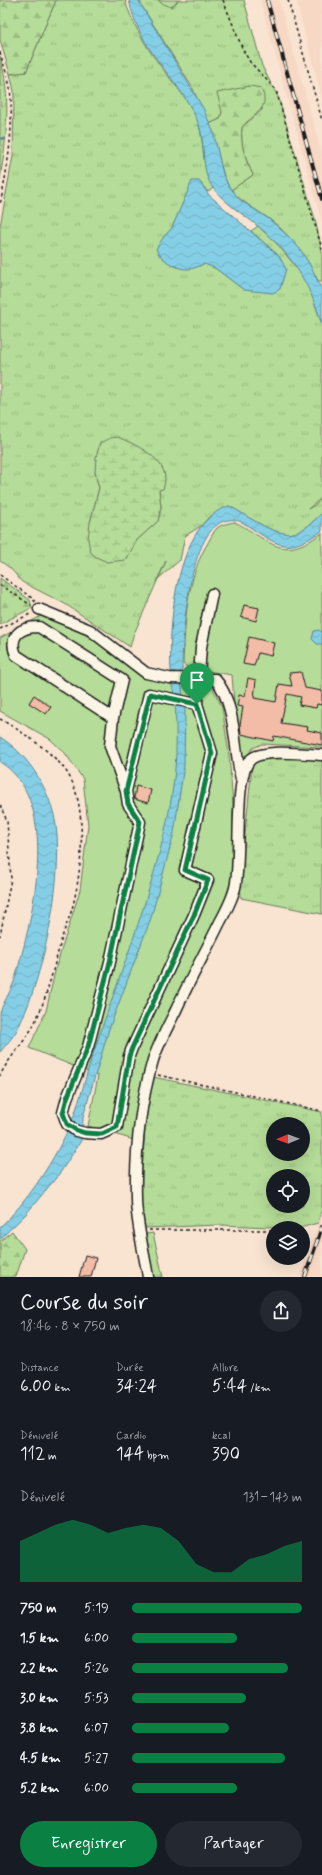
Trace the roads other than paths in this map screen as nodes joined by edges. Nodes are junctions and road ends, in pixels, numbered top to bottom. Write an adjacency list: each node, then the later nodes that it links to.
1 (212, 594): 3 (street)
2 (38, 609): 3 (street)
3 (198, 677): 4 (street); 7 (street)
4 (194, 703): 8 (street); 8 (street)
5 (113, 718): 5 (street); 8 (street)
6 (322, 755): 7 (street)
7 (242, 781): 9 (street)
8 (126, 791)
9 (148, 1277)

